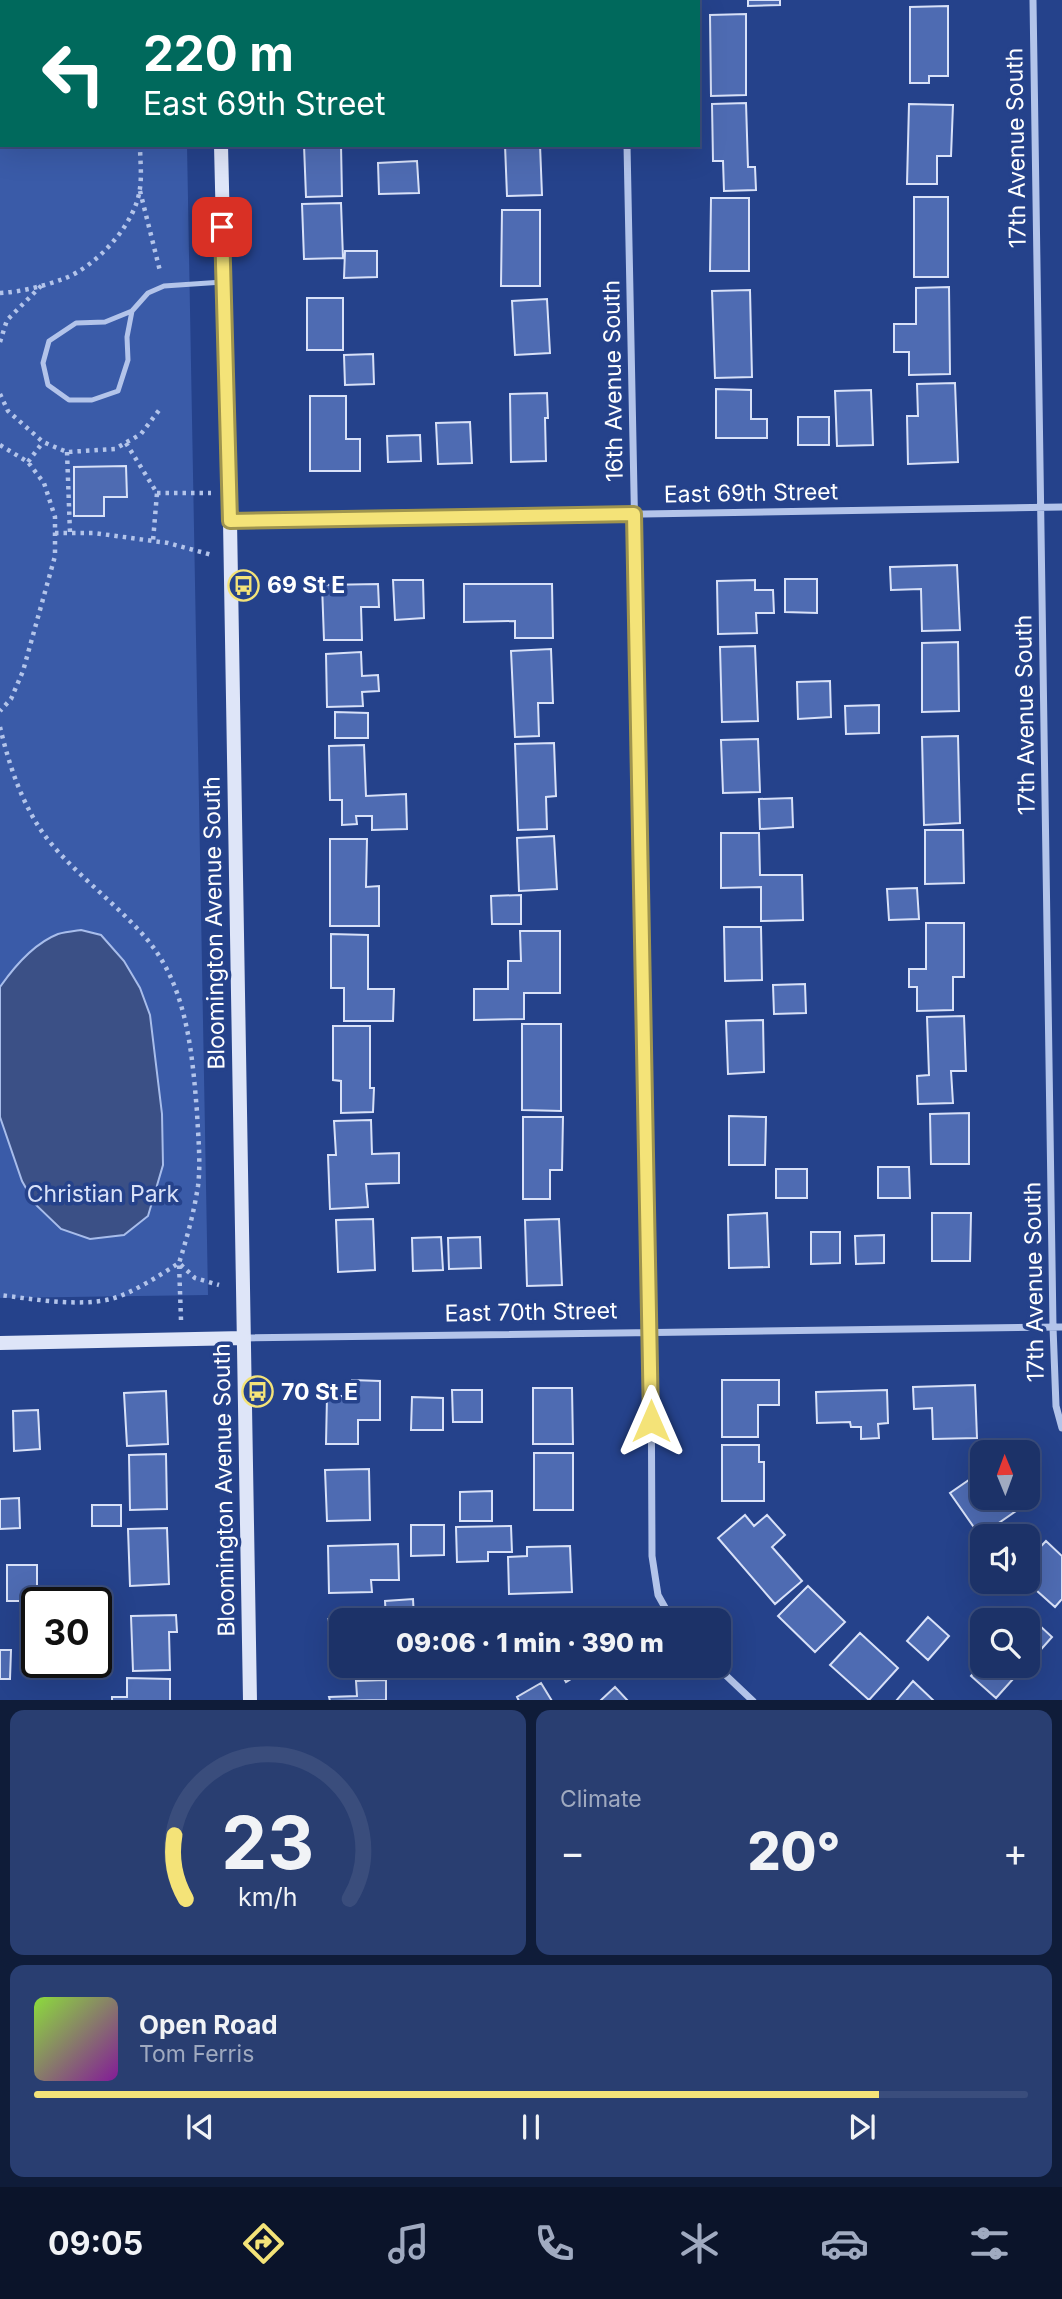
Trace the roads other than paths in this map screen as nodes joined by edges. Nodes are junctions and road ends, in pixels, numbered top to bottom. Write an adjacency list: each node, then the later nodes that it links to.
1 (1033, 0): 6 (street, 17th Avenue South)
2 (221, 147): 4 (street, Bloomington Avenue South)
3 (627, 147): 8 (street, 16th Avenue South)
4 (223, 282): 5 (lane); 9 (street, Bloomington Avenue South)
5 (132, 311): 5 (lane)
6 (1042, 507): 7 (street, East 69th Street); 8 (street, East 69th Street); 10 (street, 17th Avenue South)
7 (1062, 507)
8 (634, 514): 9 (street, East 69th Street); 11 (street, 16th Avenue South)
9 (230, 521): 12 (street, Bloomington Avenue South)
10 (1058, 1327): 11 (street, East 70th Street); 14 (street, 17th Avenue South)
11 (651, 1334): 12 (street, East 70th Street); 15 (street, 16th Avenue South)
12 (244, 1338): 13 (street, East 70th Street); 17 (street, Bloomington Avenue South)
13 (0, 1343)
14 (1062, 1428)
15 (665, 1608)
16 (729, 1678): 18 (street)
17 (250, 1700)
18 (753, 1700)

